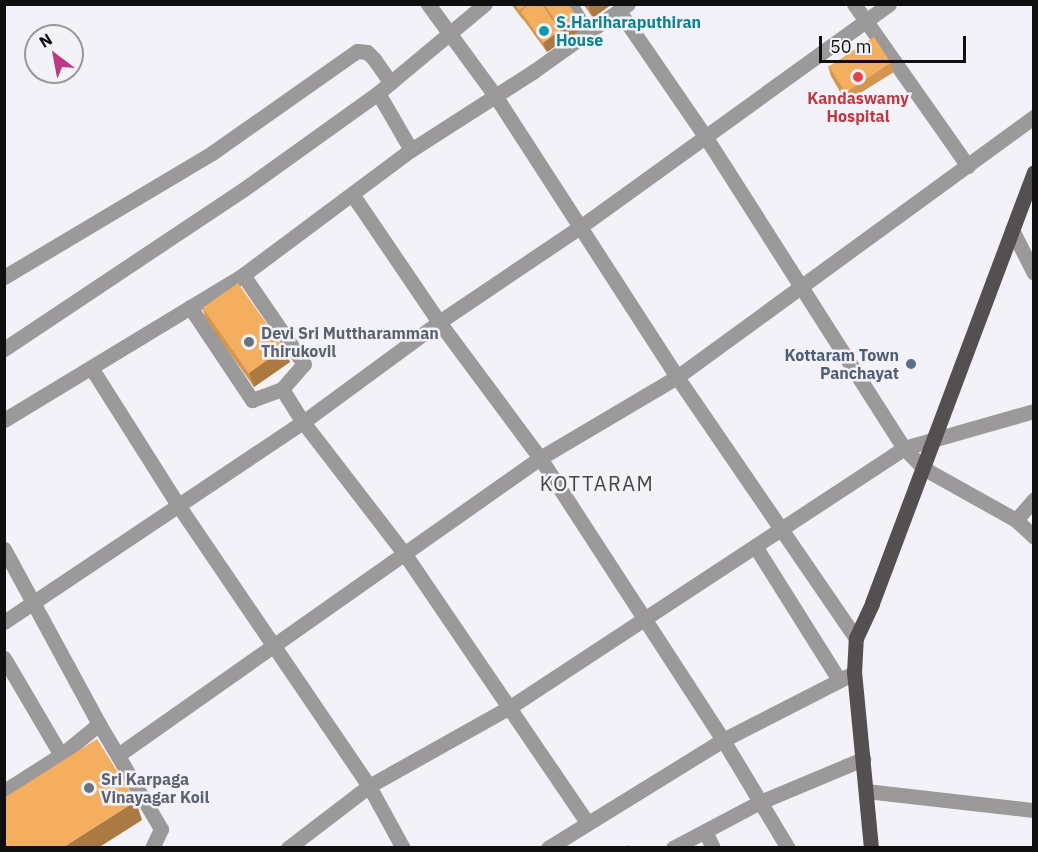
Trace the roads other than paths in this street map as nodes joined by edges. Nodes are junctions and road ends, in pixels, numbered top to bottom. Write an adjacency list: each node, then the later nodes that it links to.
1 (428, 4): 8 (street)
2 (485, 4): 8 (street)
3 (570, 4): 9 (street)
4 (854, 4): 7 (street)
5 (889, 4): 7 (street)
6 (624, 8): 9 (street); 14 (street)
7 (866, 22): 14 (street); 16 (street)
8 (449, 34): 10 (street); 12 (street)
9 (588, 34): 12 (street)
10 (391, 82): 11 (street); 23 (street)
11 (378, 93): 15 (street); 27 (street)
12 (496, 97): 15 (street); 19 (street)
13 (1034, 117): 16 (street)
14 (705, 136): 19 (street); 24 (street)
15 (411, 150): 18 (street)
16 (968, 166): 24 (street)
17 (1034, 172): 20 (main road)
18 (352, 194): 22 (street); 26 (street)
19 (580, 226): 26 (street); 29 (street)
20 (1012, 230): 21 (street); 34 (main road)
21 (1034, 273)
22 (243, 275): 25 (street); 30 (street)
23 (4, 277)
24 (801, 289): 29 (street); 35 (street)
25 (190, 307): 28 (street); 30 (street)
26 (440, 322): 33 (street); 36 (street)
27 (4, 349)
28 (92, 369): 32 (street); 39 (street)
29 (677, 377): 36 (street); 41 (street)
30 (282, 389): 33 (street)
31 (1034, 411): 34 (street)
32 (4, 420)
33 (303, 422): 39 (street); 45 (street)
34 (933, 441): 35 (street); 37 (main road)
35 (904, 448): 37 (street); 41 (street)
36 (540, 458): 45 (street); 47 (street)
37 (922, 468): 40 (street); 49 (main road)
38 (1034, 499): 40 (street)
39 (178, 505): 46 (street); 50 (street)
40 (1016, 520): 42 (street)
41 (780, 530): 43 (street); 49 (street)
42 (1034, 537)
43 (755, 546): 47 (street); 53 (street)
44 (4, 549): 46 (street)
45 (404, 553): 50 (street); 54 (street)
46 (34, 604): 48 (street); 55 (street)
47 (645, 619): 54 (street); 56 (street)
48 (4, 622)
49 (856, 638): 52 (main road)
50 (273, 645): 58 (street); 60 (street)
51 (4, 658): 57 (street)
52 (854, 673): 53 (street); 59 (main road)
53 (839, 680): 56 (street)
54 (510, 707): 60 (street); 65 (street)
55 (99, 724): 57 (street); 58 (street)
56 (723, 740): 63 (street); 65 (street)
57 (61, 755): 62 (street)
58 (118, 755): 67 (street)
59 (863, 759): 61 (main road); 63 (street)
60 (369, 786): 68 (street); 69 (street)
61 (866, 790): 64 (street); 74 (main road)
62 (4, 791)
63 (760, 802): 66 (street); 73 (street)
64 (1034, 810)
65 (587, 822): 70 (street)
66 (705, 831): 71 (street); 72 (street)
67 (152, 848)
68 (288, 848)
69 (403, 848)
70 (548, 848)
71 (673, 848)
72 (713, 848)
73 (788, 848)
74 (871, 848)

